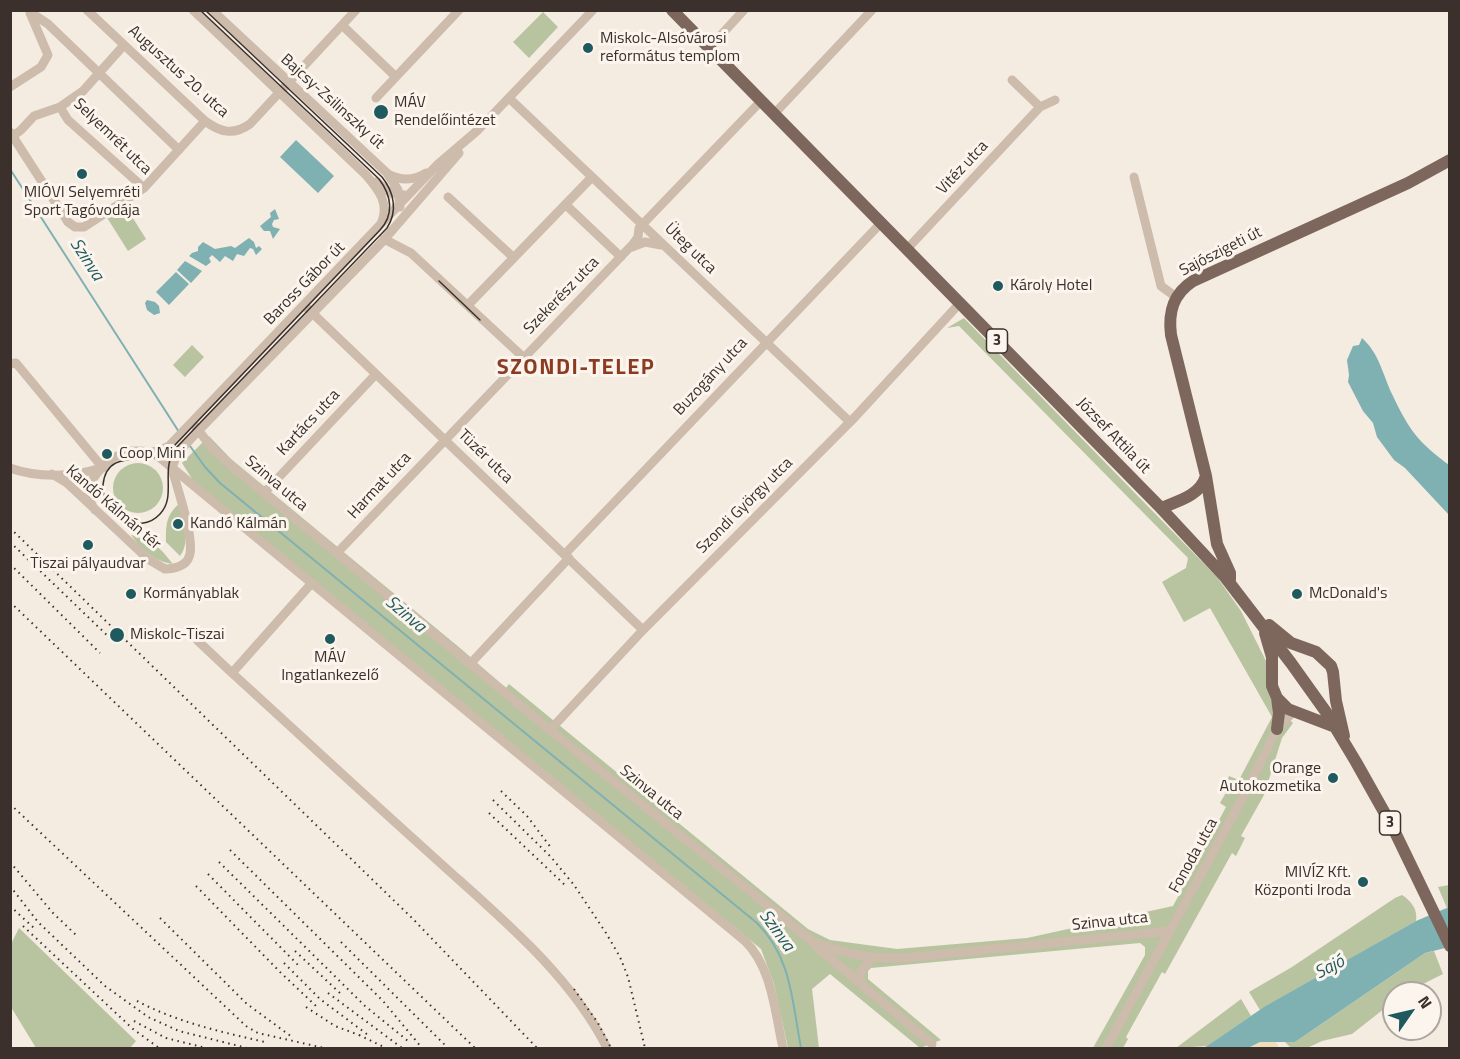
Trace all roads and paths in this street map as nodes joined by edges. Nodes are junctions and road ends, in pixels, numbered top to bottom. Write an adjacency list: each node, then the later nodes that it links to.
1 (87, 10): 12 (street, Augusztus 20. utca)
2 (193, 10): 19 (street, Bajcsy-Zsilinszky út)
3 (212, 10): 16 (street, Bajcsy-Zsilinszky út)
4 (357, 10): 11 (street, Augusztus 20. utca)
5 (459, 10): 15 (street)
6 (593, 10): 21 (street, Baross Gábor út)
7 (672, 10): 13 (main road, József Attila út / 3)
8 (744, 10): 13 (street)
9 (872, 10): 26 (street)
10 (30, 11): 14 (street); 18 (street)
11 (343, 26): 15 (street); 16 (street, Augusztus 20. utca)
12 (124, 45): 14 (street, Selyemrét utca); 27 (street, Augusztus 20. utca)
13 (709, 48): 23 (main road, József Attila út / 3)
14 (99, 74): 24 (street, Selyemrét utca); 30 (street)
15 (396, 77): 20 (street)
16 (289, 80): 19 (street, Augusztus 20. utca); 33 (street, Bajcsy-Zsilinszky út)
17 (1012, 80): 25 (street)
18 (10, 87)
19 (278, 93): 27 (street, Augusztus 20. utca); 34 (street, Bajcsy-Zsilinszky út)
20 (376, 98)
21 (509, 98): 28 (street, Baross Gábor út); 35 (street, Üteg utca)
22 (1055, 100): 25 (street, Vitéz utca)
23 (761, 101): 26 (main road, József Attila út / 3); 43 (street, Szekerész utca)
24 (60, 107): 29 (street, Selyemrét utca); 37 (street, Selyemrét utca)
25 (1040, 107): 48 (street, Vitéz utca)
26 (774, 114): 42 (main road, József Attila út / 3)
27 (205, 121): 30 (street, Selyemrét utca)
28 (478, 130): 32 (street, Baross Gábor út); 38 (street, Baross Gábor út)
29 (12, 134): 37 (street, Selyemrét utca)
30 (179, 150): 37 (street, Selyemrét utca)
31 (1449, 160): 51 (main road, Sajószigeti út)
32 (435, 167): 33 (street); 40 (street, Baross Gábor út)
33 (387, 173): 40 (street, Bajcsy-Zsilinszky út)
34 (366, 175): 40 (street); 44 (street, Bajcsy-Zsilinszky út)
35 (592, 177): 41 (street); 43 (street, Üteg utca)
36 (1134, 177): 51 (street)
37 (144, 188)
38 (429, 188): 40 (street); 45 (street, Baross Gábor út)
39 (448, 197): 50 (street)
40 (403, 198): 44 (street, Baross Gábor út); 45 (street)
41 (566, 205): 49 (street); 50 (street)
42 (881, 223): 48 (main road, József Attila út / 3); 55 (street, Buzogány utca)
43 (642, 225): 47 (street, Üteg utca); 49 (street, Szekerész utca)
44 (378, 228): 54 (street, Baross Gábor út)
45 (393, 230): 46 (street, Baross Gábor út)
46 (384, 239): 53 (street); 54 (street, Baross Gábor út)
47 (668, 249): 49 (street, Szekerész utca); 55 (street, Üteg utca)
48 (907, 249): 52 (main road, József Attila út / 3)
49 (624, 254): 56 (street, Szekerész utca)
50 (514, 258): 53 (street)
51 (1176, 297): 67 (main road, Sajószigeti út)
52 (960, 303): 59 (street, Szondi György utca); 70 (main road, József Attila út / 3)
53 (468, 305): 56 (street)
54 (308, 309): 58 (street, Tüzér utca); 60 (street, Baross Gábor út)
55 (765, 342): 59 (street, Üteg utca); 74 (street, Buzogány utca)
56 (522, 357): 61 (street, Szekerész utca)
57 (10, 364): 64 (street)
58 (376, 374): 61 (street, Tüzér utca); 68 (street, Kartács utca)
59 (850, 422): 78 (street, Szondi György utca)
60 (196, 426): 62 (street, Baross Gábor út); 65 (street, Baross Gábor út); 68 (street, Szinva utca)
61 (444, 439): 73 (street, Harmat utca); 74 (street, Tüzér utca)
62 (152, 453): 64 (street, Baross Gábor út); 65 (street)
63 (10, 468): 66 (street)
64 (103, 468): 66 (street, Kandó Kálmán tér); 71 (street)
65 (172, 468): 71 (street, Kandó Kálmán tér); 75 (street)
66 (52, 474): 71 (street, Kandó Kálmán tér)
67 (1206, 476): 69 (main road); 72 (main road, Sajószigeti út)
68 (264, 493): 73 (street, Szinva utca)
69 (1191, 495): 70 (main road); 72 (main road)
70 (1161, 507): 76 (main road, József Attila út / 3)
71 (95, 510)
72 (1210, 510): 76 (main road, Sajószigeti út)
73 (337, 553): 82 (street, Szinva utca)
74 (567, 556): 78 (street, Tüzér utca); 82 (street, Buzogány utca)
75 (311, 584): 84 (street); 100 (street)
76 (1230, 584): 77 (main road, József Attila út / 3)
77 (1259, 621): 80 (main road); 81 (main road, József Attila út / 3); 83 (main road)
78 (643, 630): 91 (street, Szondi György utca)
79 (198, 641): 84 (street)
80 (1301, 648): 81 (main road); 85 (main road)
81 (1286, 656): 83 (main road); 87 (main road, József Attila út / 3)
82 (470, 664): 91 (street, Szinva utca)
83 (1273, 672): 86 (main road)
84 (232, 673): 99 (street)
85 (1334, 686): 87 (main road); 92 (main road)
86 (1277, 698): 88 (main road); 90 (main road)
87 (1322, 707): 88 (main road); 89 (main road, József Attila út / 3)
88 (1297, 712): 89 (main road); 90 (street, Fonoda utca)
89 (1335, 727): 92 (main road, József Attila út / 3)
90 (1277, 729): 93 (street, Fonoda utca)
91 (550, 730): 94 (street, Szinva utca)
92 (1346, 745): 95 (main road, József Attila út / 3)
93 (1170, 931): 96 (street, Szinva utca); 101 (street, Fonoda utca)
94 (813, 942): 96 (street, Szinva utca); 97 (street)
95 (1449, 946)
96 (872, 958): 97 (street)
97 (860, 983): 98 (street)
98 (932, 1044)
99 (607, 1048)
100 (783, 1048)
101 (1106, 1048)

